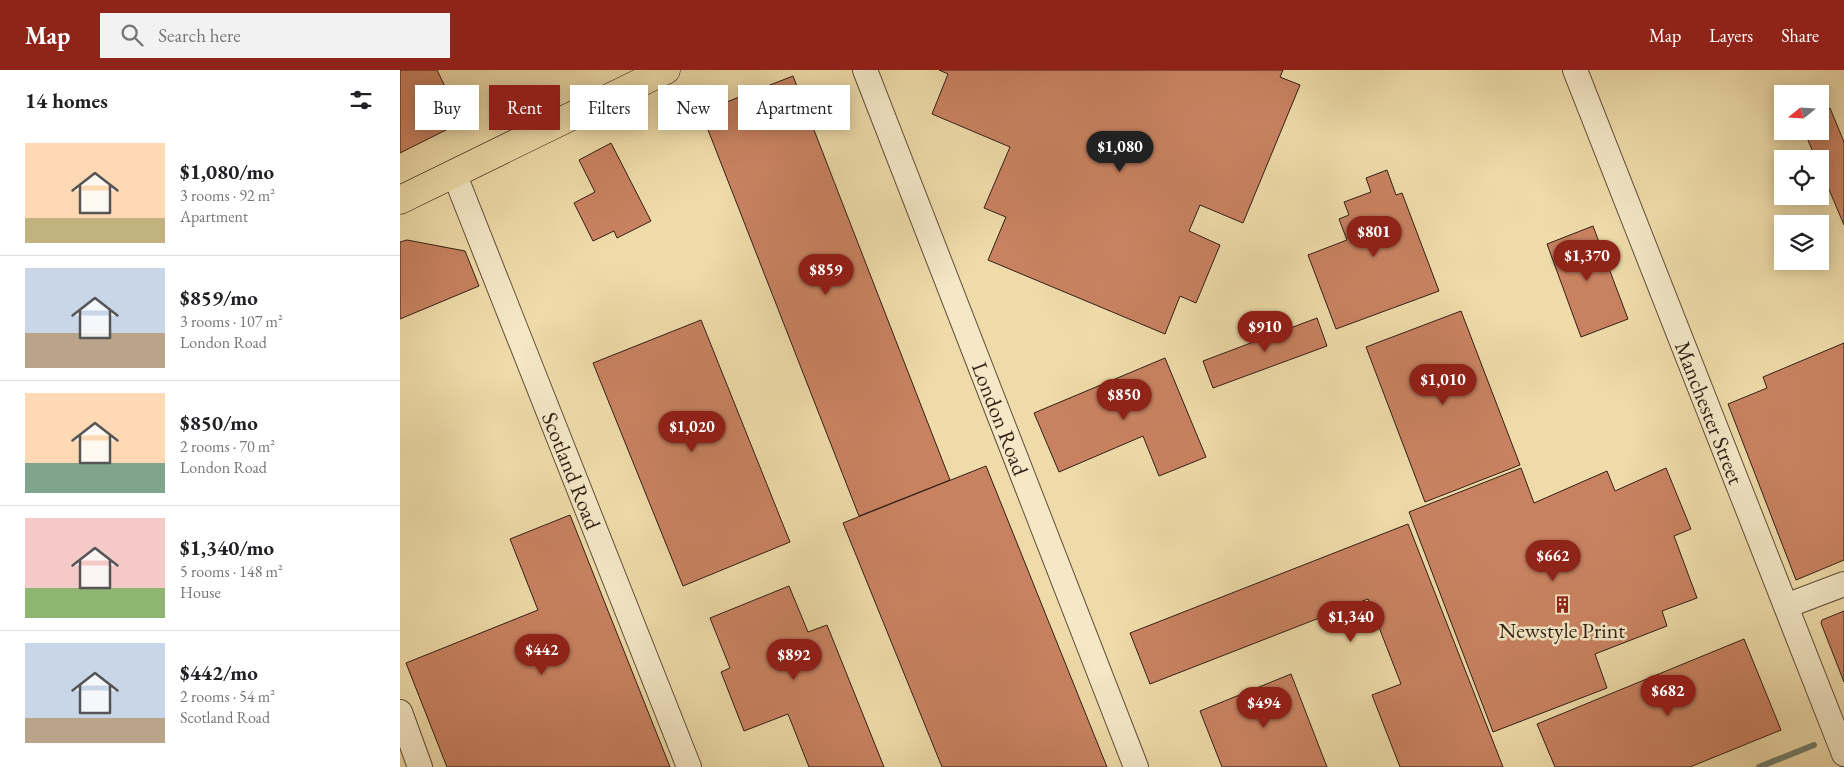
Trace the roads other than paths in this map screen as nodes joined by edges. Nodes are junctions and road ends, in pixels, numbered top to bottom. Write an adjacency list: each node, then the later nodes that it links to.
1 (666, 70): 4 (main road)
2 (865, 70): 12 (street, London Road)
3 (1575, 70): 7 (street, Manchester Street)
4 (454, 173): 5 (main road); 11 (street, Scotland Road)
5 (400, 200)
6 (1844, 584): 7 (street)
7 (1786, 606): 9 (street, Manchester Street)
8 (400, 712): 10 (street)
9 (1844, 754)
10 (420, 767)
11 (689, 767)
12 (1136, 767)

